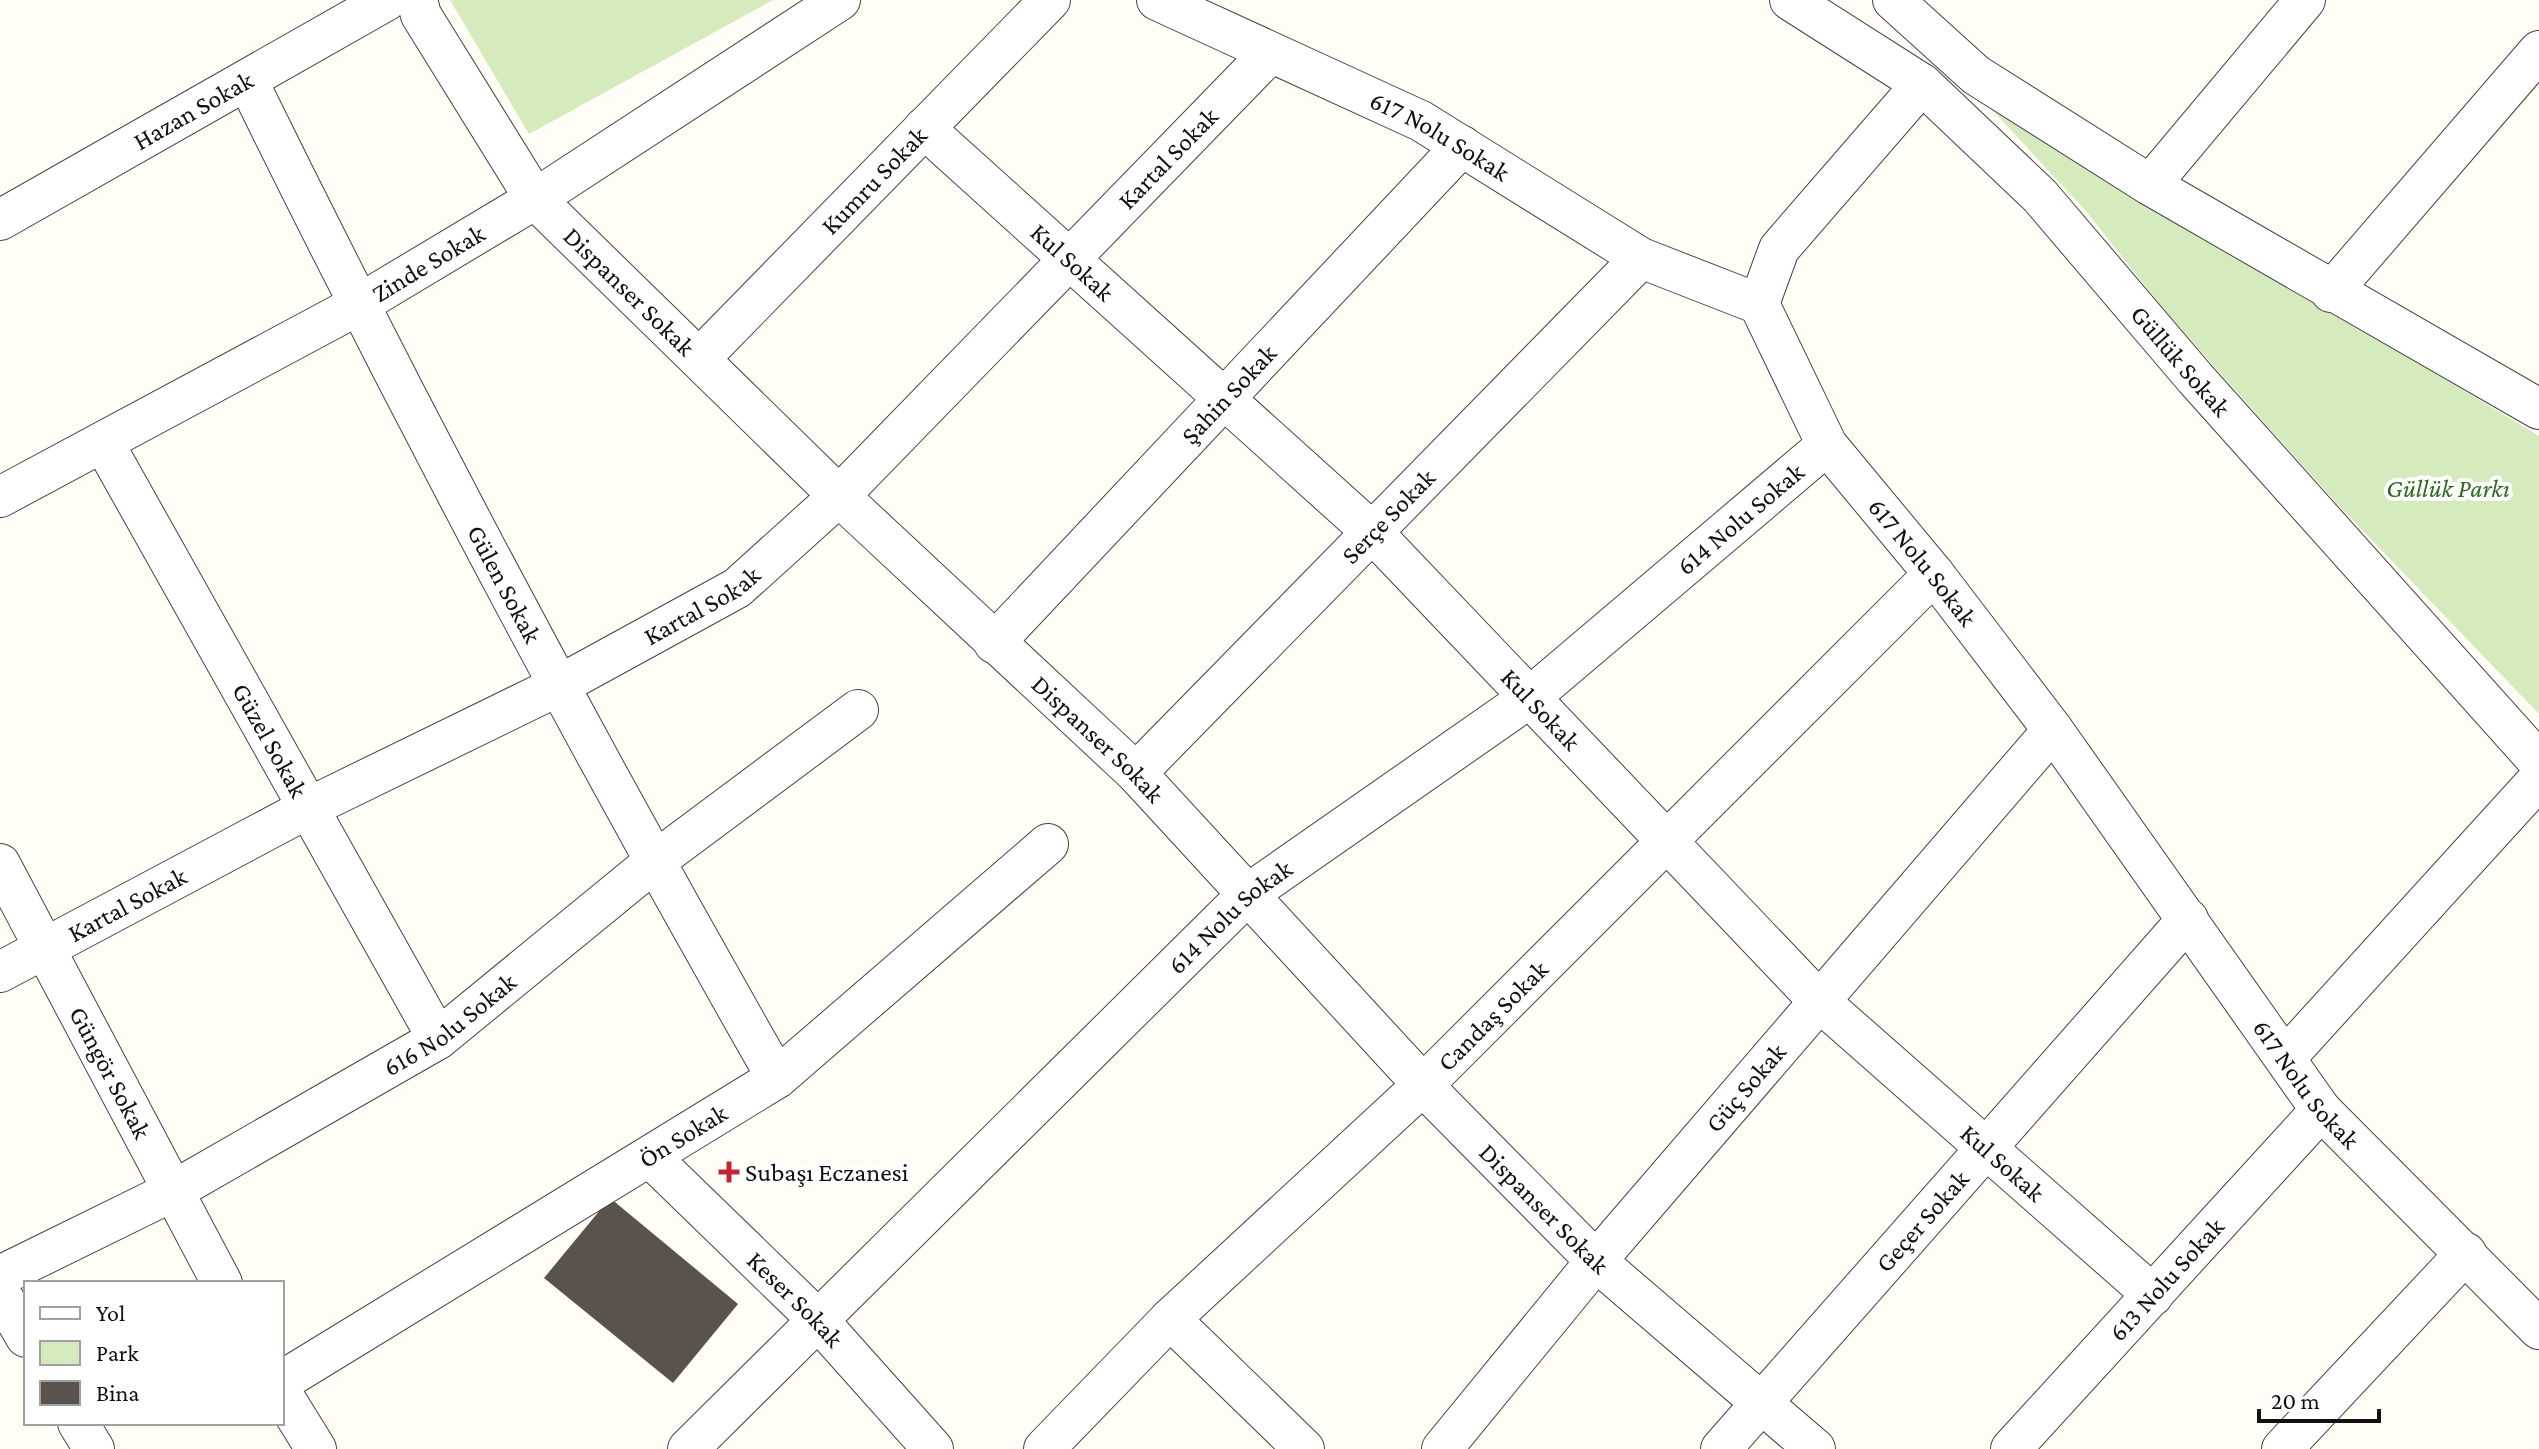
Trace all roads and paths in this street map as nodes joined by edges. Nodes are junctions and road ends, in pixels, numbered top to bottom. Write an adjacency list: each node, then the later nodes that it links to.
1 (387, 0): 11 (street, Hazan Sokak)
2 (417, 0): 16 (street, Dispanser Sokak)
3 (840, 0): 16 (street, Zinde Sokak)
4 (1050, 0): 13 (street, Kumru Sokak)
5 (1157, 0): 10 (street, 617 Nolu Sokak)
6 (1790, 0): 12 (street, Güllük Sokak)
7 (1893, 0): 15 (street)
8 (2305, 0): 15 (street)
9 (2539, 51): 20 (street)
10 (1269, 54): 14 (street, 617 Nolu Sokak); 19 (street, Kartal Sokak)
11 (247, 80): 17 (street, Hazan Sokak); 22 (street, Gülen Sokak)
12 (1922, 84): 21 (street); 37 (street, Güllük Sokak)
13 (924, 128): 19 (street, Kul Sokak); 23 (street, Kumru Sokak)
14 (1462, 146): 18 (street, 617 Nolu Sokak); 24 (street, Şahin Sokak)
15 (2150, 185): 20 (street)
16 (535, 199): 22 (street, Zinde Sokak); 23 (street, Dispanser Sokak)
17 (0, 220)
18 (1641, 258): 21 (street, 617 Nolu Sokak); 30 (street, Serçe Sokak)
19 (1070, 259): 24 (street, Kul Sokak); 28 (street, Kartal Sokak)
20 (2331, 292): 25 (street)
21 (1759, 304): 27 (street, 617 Nolu Sokak)
22 (358, 305): 26 (street, Zinde Sokak); 33 (street, Gülen Sokak)
23 (699, 359): 28 (street, Dispanser Sokak)
24 (1224, 398): 30 (street, Kul Sokak); 32 (street, Şahin Sokak)
25 (2539, 409)
26 (103, 442): 29 (street, Zinde Sokak); 40 (street, Güzel Sokak)
27 (1827, 445): 31 (street, 617 Nolu Sokak); 34 (street, 614 Nolu Sokak)
28 (839, 496): 32 (street, Dispanser Sokak); 33 (street, Kartal Sokak)
29 (0, 497)
30 (1372, 532): 34 (street, Kul Sokak); 38 (street, Serçe Sokak)
31 (1934, 574): 36 (street, 617 Nolu Sokak); 41 (street, Candaş Sokak)
32 (994, 643): 38 (street, Dispanser Sokak)
33 (558, 686): 40 (street, Kartal Sokak); 43 (street, Gülen Sokak)
34 (1529, 698): 41 (street, Kul Sokak); 45 (street, 614 Nolu Sokak)
35 (858, 710): 43 (street, 616 Nolu Sokak)
36 (2053, 730): 46 (street, 617 Nolu Sokak); 49 (street, Güç Sokak)
37 (2539, 762)
38 (1136, 773): 45 (street, Dispanser Sokak)
39 (2539, 779): 51 (street)
40 (310, 807): 47 (street, Kartal Sokak); 50 (street, Güzel Sokak)
41 (1666, 842): 49 (street, Kul Sokak); 53 (street, Candaş Sokak)
42 (1048, 844): 52 (street, Ön Sokak)
43 (654, 862): 50 (street, 616 Nolu Sokak); 52 (street, Gülen Sokak)
44 (0, 864): 47 (street, Güngör Sokak)
45 (1248, 894): 53 (street, Dispanser Sokak); 64 (street, 614 Nolu Sokak)
46 (2188, 919): 51 (street, 617 Nolu Sokak); 55 (street, Geçer Sokak)
47 (47, 949): 48 (street, Kartal Sokak); 57 (street, Güngör Sokak)
48 (0, 972)
49 (1819, 1001): 55 (street, Kul Sokak); 59 (street, Güç Sokak)
50 (438, 1039): 57 (street, 616 Nolu Sokak)
51 (2286, 1057): 54 (street, 617 Nolu Sokak)
52 (777, 1078): 56 (street, Ön Sokak)
53 (1423, 1085): 59 (street, Dispanser Sokak); 65 (street, Candaş Sokak)
54 (2321, 1110): 58 (street, 617 Nolu Sokak); 63 (street, 613 Nolu Sokak)
55 (1986, 1148): 63 (street, Kul Sokak); 70 (street, Geçer Sokak)
56 (651, 1158): 64 (street, Keser Sokak); 68 (street, Ön Sokak)
57 (173, 1191): 60 (street, 616 Nolu Sokak); 61 (street, Güngör Sokak)
58 (2466, 1253): 66 (street, 617 Nolu Sokak); 82 (street)
59 (1596, 1261): 70 (street, Dispanser Sokak); 78 (street, Güç Sokak)
60 (0, 1276)
61 (221, 1281)
62 (0, 1293): 67 (street)
63 (2153, 1295): 81 (street, 613 Nolu Sokak)
64 (816, 1318): 74 (street, 614 Nolu Sokak); 75 (street, Keser Sokak)
65 (1170, 1319): 76 (street, Candaş Sokak); 77 (street)
66 (2536, 1320)
67 (24, 1334)
68 (284, 1380)
69 (284, 1397): 73 (street)
70 (1761, 1403): 79 (street, Geçer Sokak); 80 (street, Dispanser Sokak)
71 (79, 1425): 72 (street)
72 (94, 1449)
73 (316, 1449)
74 (688, 1449)
75 (933, 1449)
76 (1044, 1449)
77 (1304, 1449)
78 (1442, 1449)
79 (1721, 1449)
80 (1815, 1449)
81 (2011, 1449)
82 (2282, 1449)

